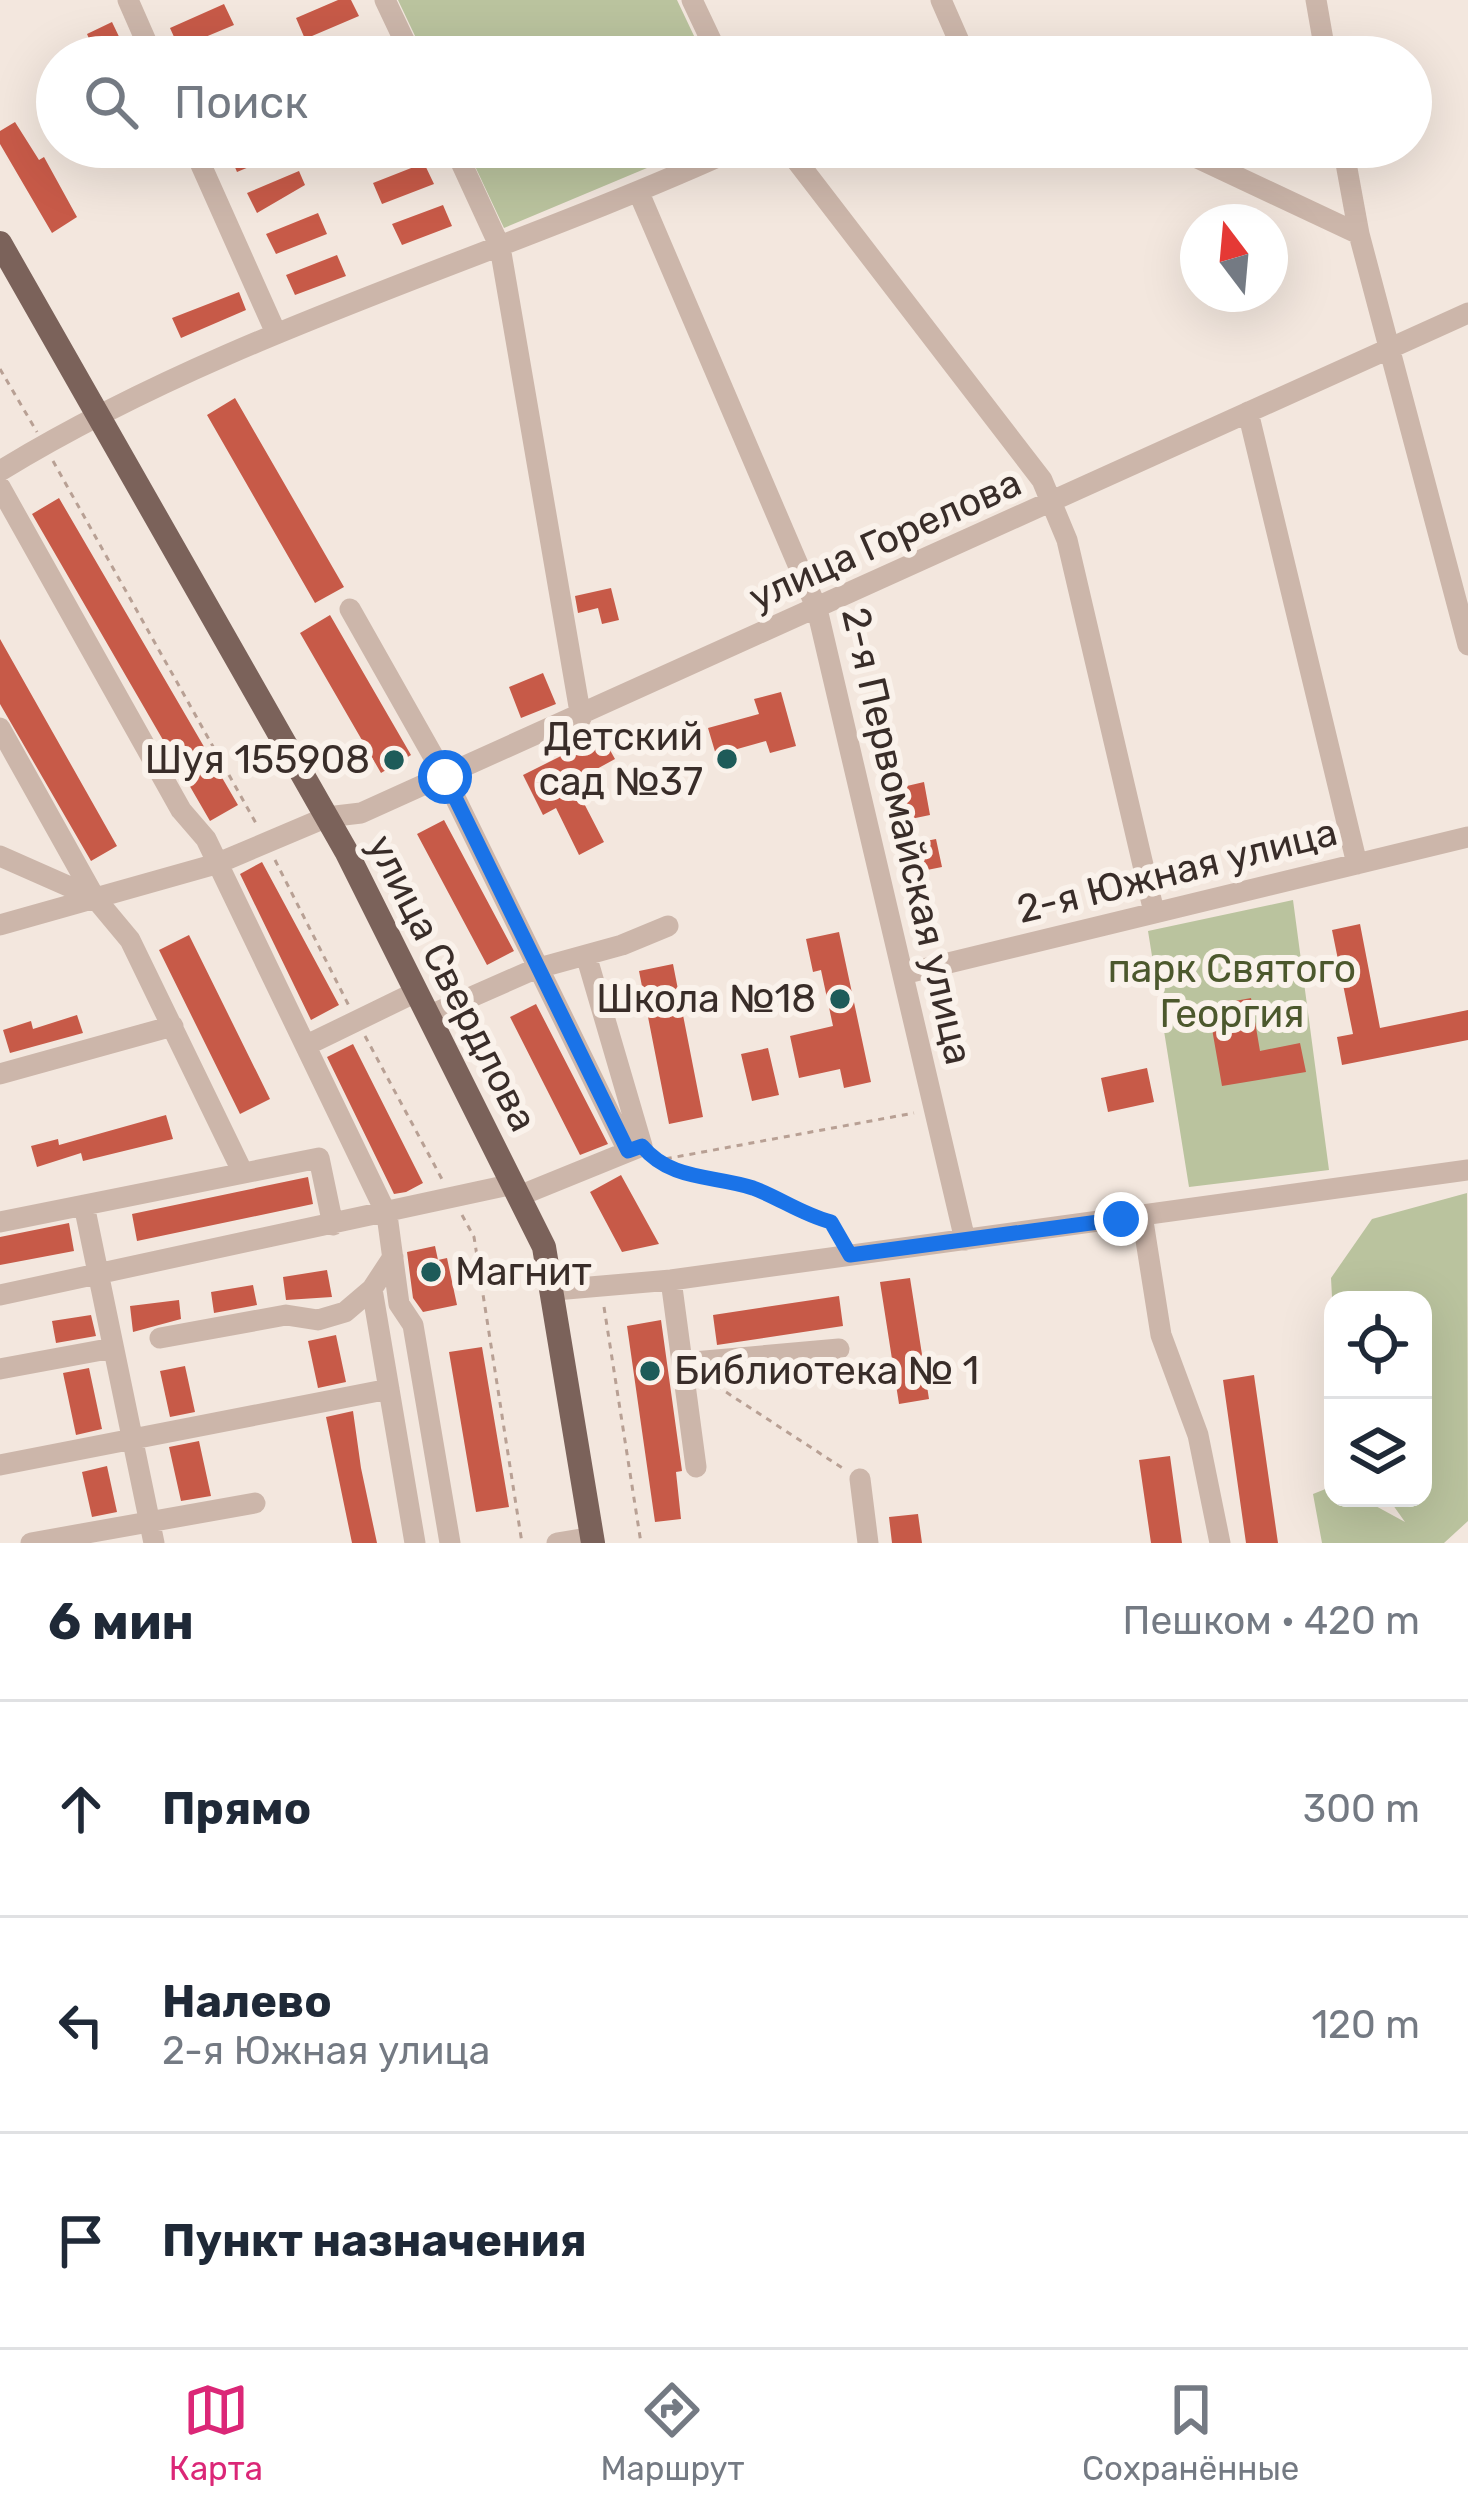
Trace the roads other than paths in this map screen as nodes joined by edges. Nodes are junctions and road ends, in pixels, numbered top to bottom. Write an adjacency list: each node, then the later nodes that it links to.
1 (128, 0): 6 (street)
2 (386, 0): 7 (street)
3 (692, 0): 8 (street)
4 (941, 0): 9 (street)
5 (1316, 0): 10 (street)
6 (144, 36)
7 (402, 36)
8 (709, 36)
9 (954, 36)
10 (1322, 36)
11 (202, 168): 22 (street)
12 (464, 168): 20 (street)
13 (694, 168): 17 (street)
14 (802, 168): 28 (street)
15 (1219, 168): 18 (street)
16 (1347, 168): 18 (street)
17 (639, 193): 20 (street); 30 (street, 2-я Первомайская улица)
18 (1359, 233): 23 (street)
19 (0, 243): 25 (main road, улица Свердлова)
20 (500, 247): 22 (street); 32 (street)
21 (1468, 313): 23 (street, улица Горелова)
22 (275, 333): 25 (street)
23 (1392, 349): 24 (street, улица Горелова); 31 (street)
24 (1248, 412): 28 (street, улица Горелова); 39 (street)
25 (102, 414): 26 (street); 35 (main road, улица Свердлова)
26 (0, 470)
27 (0, 487): 38 (street)
28 (1052, 504): 30 (street, улица Горелова); 41 (street)
29 (350, 608): 34 (street)
30 (817, 609): 32 (street, улица Горелова); 46 (street, 2-я Первомайская улица)
31 (1468, 645)
32 (581, 718): 34 (street, улица Горелова)
33 (0, 728): 40 (street)
34 (445, 777): 35 (street, улица Горелова); 45 (street)
35 (327, 817): 38 (street, улица Горелова); 47 (main road, улица Свердлова)
36 (1468, 838): 39 (street, 2-я Южная улица)
37 (0, 856): 40 (street)
38 (216, 863): 40 (street, улица Горелова); 49 (street)
39 (1357, 864): 41 (street, 2-я Южная улица)
40 (95, 898): 42 (street, улица Горелова); 48 (street)
41 (1154, 912): 46 (street, 2-я Южная улица)
42 (0, 925)
43 (668, 926): 44 (street)
44 (586, 955): 45 (street); 51 (street)
45 (535, 969): 47 (street); 51 (street)
46 (903, 974): 60 (street, 2-я Первомайская улица)
47 (422, 1004): 49 (street); 54 (main road, улица Свердлова)
48 (173, 1027): 50 (street); 53 (street)
49 (309, 1044): 56 (street)
50 (0, 1074)
51 (635, 1149): 54 (street)
52 (1468, 1170): 57 (street)
53 (243, 1173): 55 (street); 59 (street)
54 (516, 1190): 56 (street); 65 (main road, улица Свердлова)
55 (84, 1205): 58 (street); 62 (street)
56 (387, 1215): 59 (street); 61 (street)
57 (1142, 1215): 60 (street); 84 (street)
58 (0, 1222)
59 (333, 1226): 62 (street)
60 (964, 1240): 63 (street)
61 (393, 1257): 64 (street); 81 (street)
62 (97, 1272): 66 (street); 68 (street)
63 (671, 1280): 65 (street); 70 (street)
64 (372, 1289): 67 (street); 72 (street)
65 (555, 1290): 78 (main road, улица Свердлова)
66 (0, 1294)
67 (160, 1338)
68 (113, 1348): 71 (street); 77 (street)
69 (839, 1348): 70 (street)
70 (682, 1363): 74 (street)
71 (0, 1369)
72 (389, 1389): 73 (street); 80 (street)
73 (0, 1465)
74 (696, 1467)
75 (860, 1479): 83 (street)
76 (255, 1503): 77 (street)
77 (152, 1532): 79 (street)
78 (593, 1540): 82 (street)
79 (31, 1543)
80 (415, 1543)
81 (451, 1543)
82 (557, 1543)
83 (868, 1543)
84 (1220, 1543)

